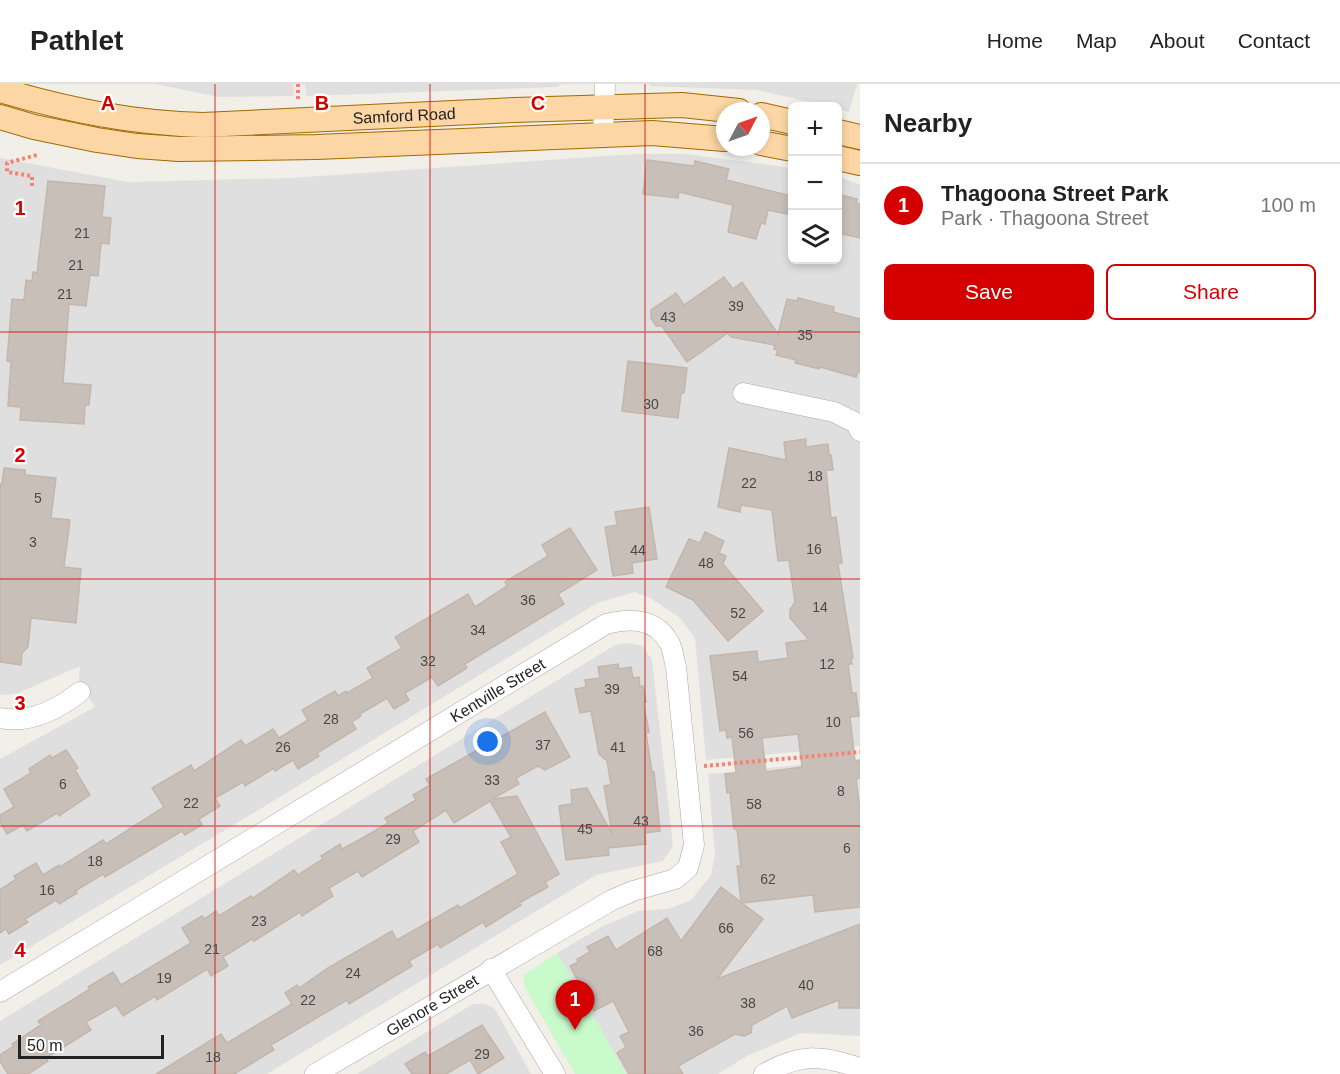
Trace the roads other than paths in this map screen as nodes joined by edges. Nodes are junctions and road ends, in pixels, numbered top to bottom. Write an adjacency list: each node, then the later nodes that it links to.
1 (0, 90): 2 (main road, Samford Road)
2 (604, 95): 3 (main road, Samford Road); 8 (street)
3 (716, 109)
4 (0, 117): 8 (main road, Samford Road)
5 (770, 117): 6 (main road)
6 (788, 121)
7 (842, 133): 10 (main road)
8 (603, 135): 9 (main road, Samford Road)
9 (716, 138)
10 (860, 138)
11 (770, 145): 12 (main road)
12 (788, 148)
13 (842, 159): 14 (main road)
14 (860, 163)
15 (743, 393): 16 (street)
16 (860, 431)
17 (80, 692): 18 (street)
18 (0, 718)
19 (550, 937): 20 (street, Glenore Street); 21 (street, Kentville Street)
20 (491, 969): 23 (street, Glenore Street); 24 (street)
21 (0, 992)
22 (860, 1068): 25 (street)
23 (315, 1074)
24 (555, 1074)
25 (764, 1074)

